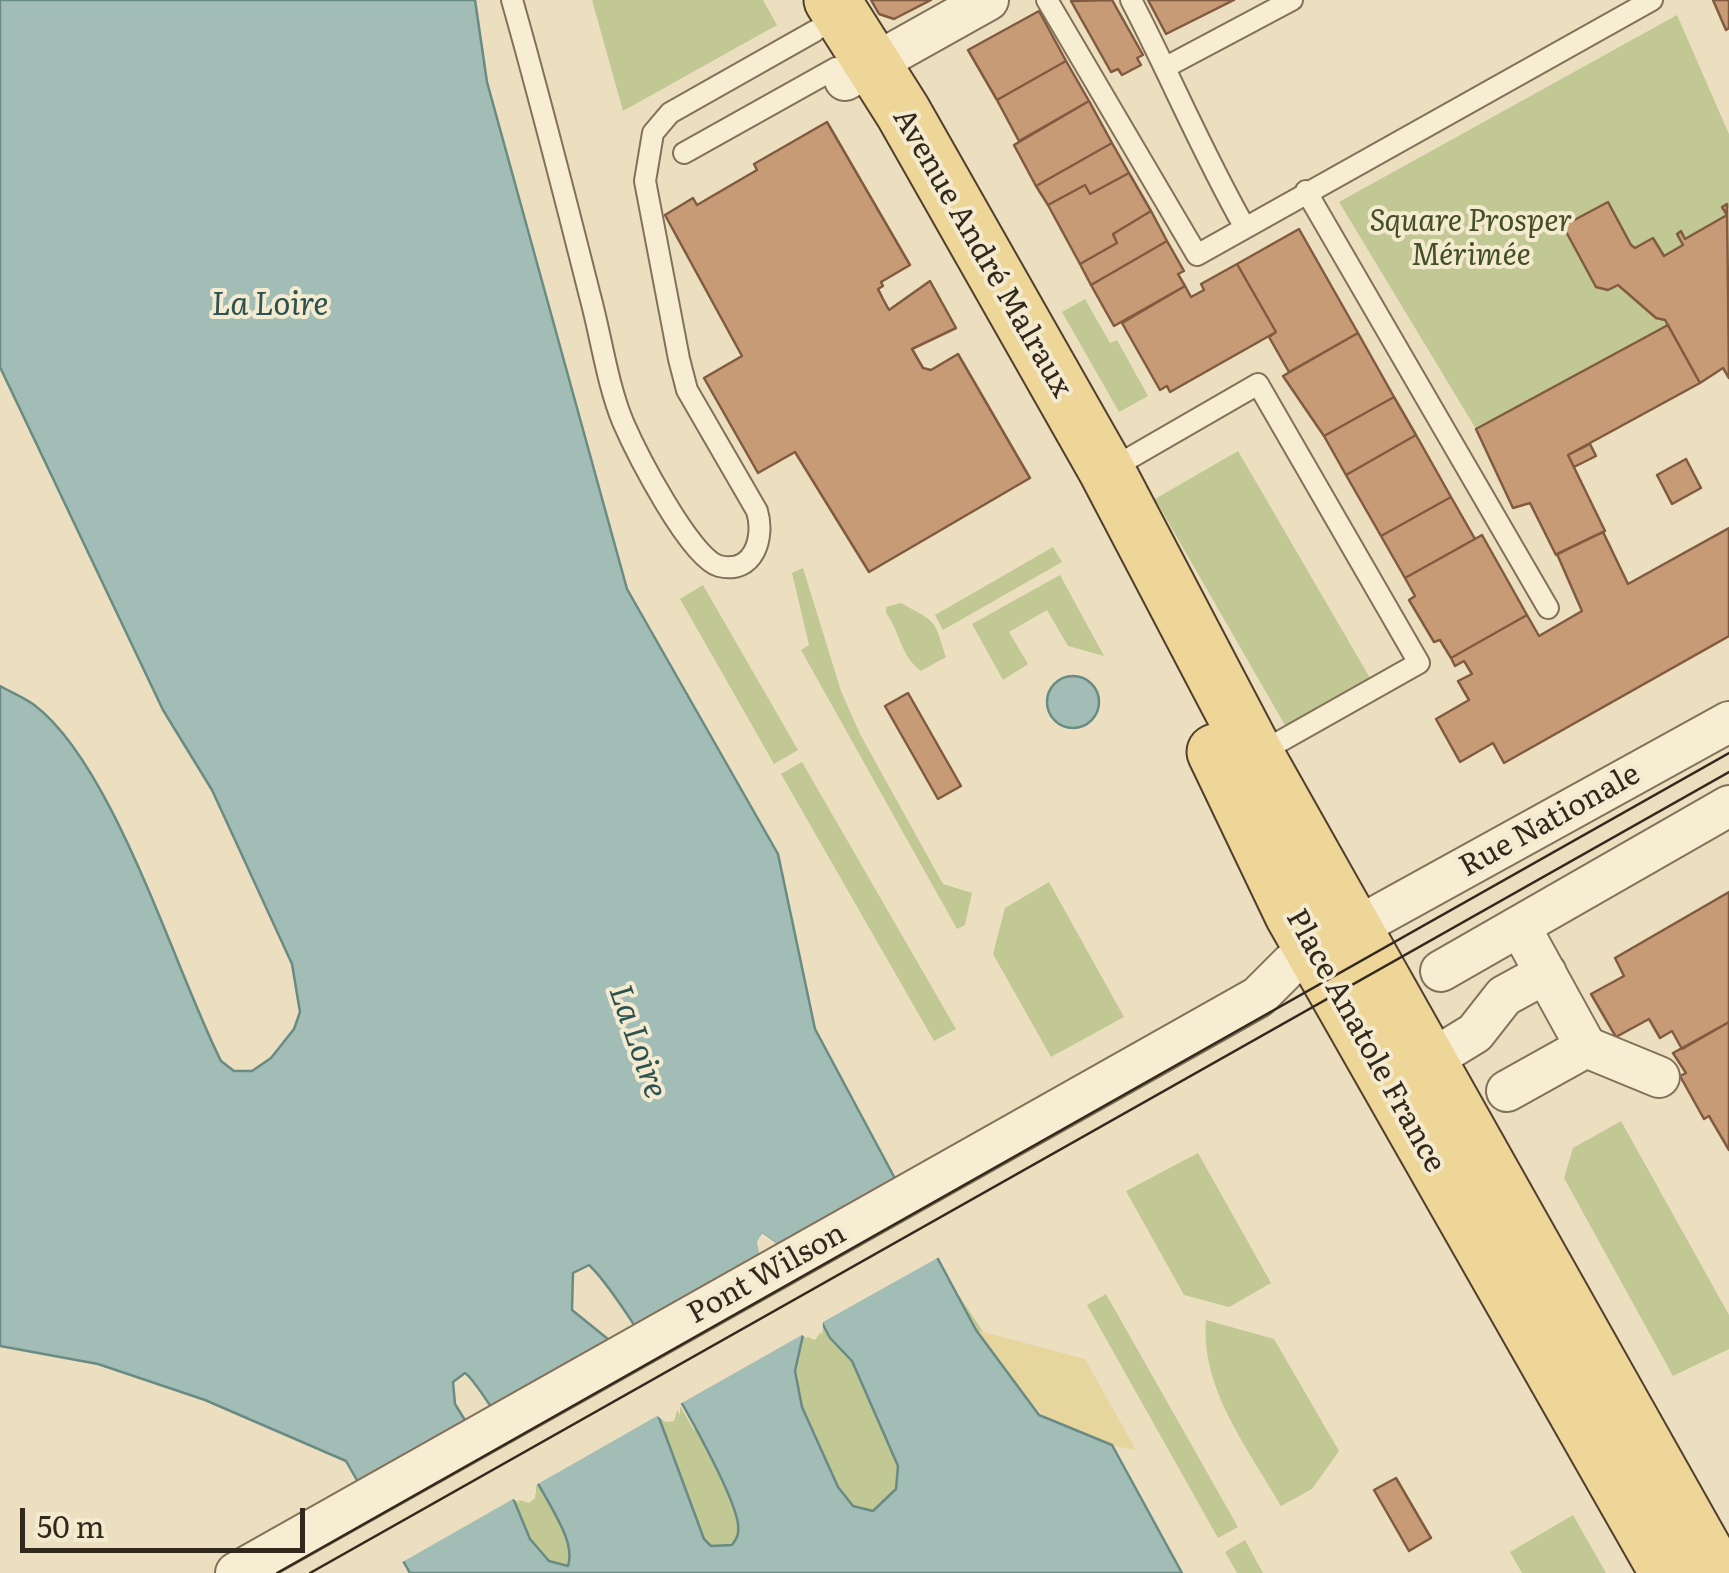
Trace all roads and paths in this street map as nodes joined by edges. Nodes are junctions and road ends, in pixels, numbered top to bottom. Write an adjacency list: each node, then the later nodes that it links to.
1 (512, 0): 7 (lane)
2 (988, 0): 7 (street)
3 (1047, 0): 11 (lane)
4 (1131, 0): 8 (lane)
5 (1292, 0): 8 (lane)
6 (1652, 0): 10 (lane)
7 (832, 41): 9 (lane); 12 (main road, Avenue André Malraux)
8 (1166, 67): 11 (lane)
9 (684, 153)
10 (1306, 191): 11 (lane); 13 (lane)
11 (1244, 226)
12 (1109, 491): 15 (main road, Place Anatole France); 15 (lane); 27 (main road, Place Anatole France)
13 (1548, 608)
14 (1729, 722): 17 (street, Rue Nationale)
15 (1256, 755): 28 (main road, Place Anatole France)
16 (1729, 806): 18 (street)
17 (1370, 920)
18 (1520, 927): 20 (street); 21 (street)
19 (1291, 964): 26 (street, Pont Wilson)
20 (1441, 971)
21 (1546, 974): 22 (street); 23 (street)
22 (1586, 1047): 24 (street); 25 (street)
23 (1444, 1052)
24 (1659, 1078)
25 (1507, 1091)
26 (236, 1573)
27 (1668, 1573)
28 (1718, 1573)

